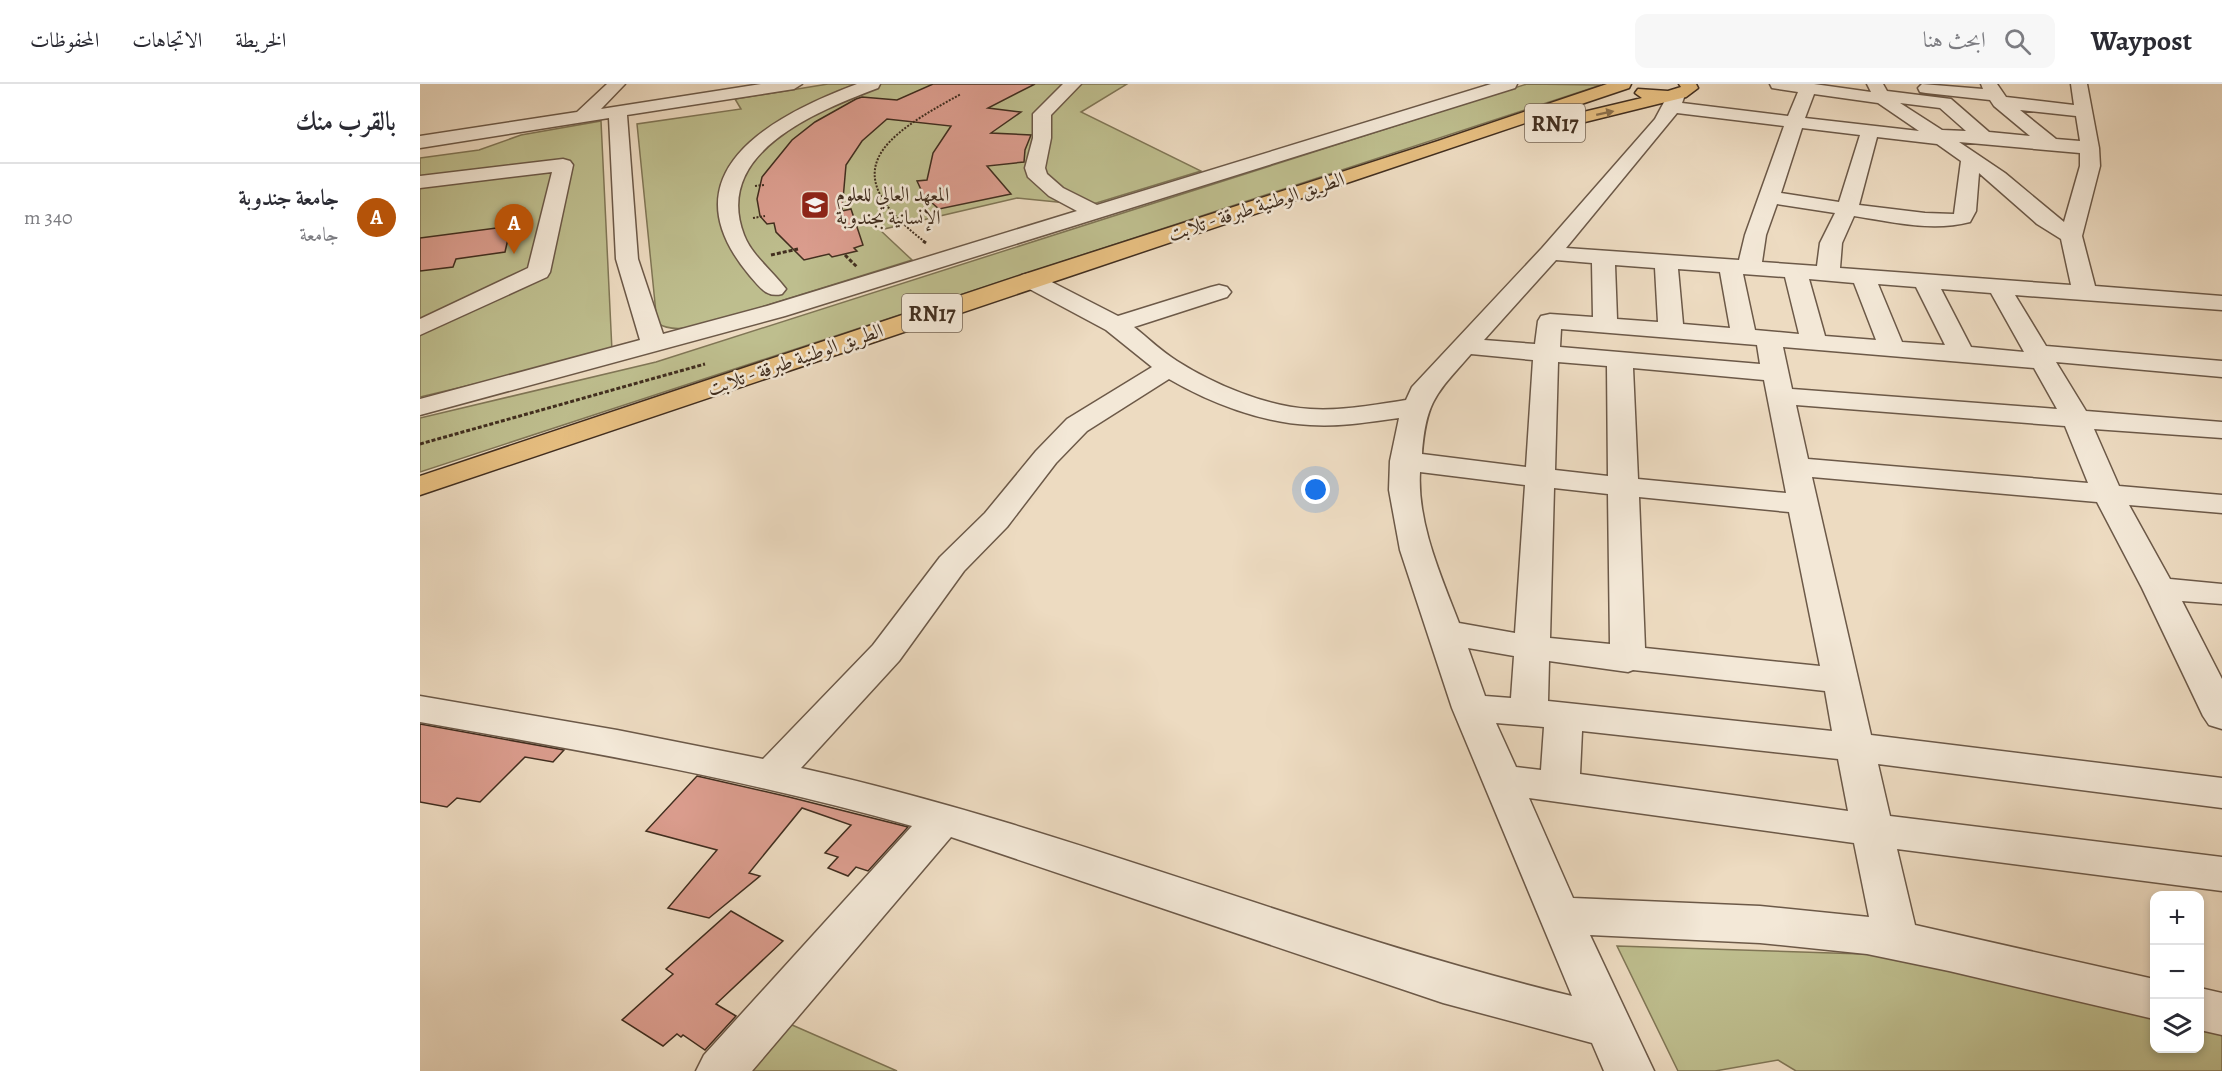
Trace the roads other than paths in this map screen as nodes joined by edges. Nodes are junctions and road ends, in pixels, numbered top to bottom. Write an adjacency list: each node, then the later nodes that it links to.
1 (617, 84): 15 (street)
2 (794, 84): 13 (street)
3 (872, 84): 43 (street)
4 (1073, 84): 30 (street)
5 (1509, 84): 30 (street)
6 (1625, 84): 11 (main road, RN17); 23 (main road, الطريق الوطنية طبرقة - تلابت / RN17)
7 (1778, 84): 9 (street)
8 (2073, 85): 14 (street)
9 (1808, 89): 10 (street); 16 (street)
10 (1881, 91): 12 (street); 19 (street); 20 (street)
11 (1680, 92): 16 (street); 23 (main road, الطريق الوطنية طبرقة - تلابت / RN17, one-way to 11); 32 (street)
12 (1995, 94): 14 (street); 22 (street)
13 (618, 112): 15 (street); 54 (street)
14 (2085, 112): 24 (street)
15 (582, 117): 17 (street)
16 (1795, 122): 18 (street); 28 (street)
17 (522, 127): 21 (street); 25 (street)
18 (1870, 131): 20 (street); 29 (street)
19 (1984, 137): 20 (street); 22 (street)
20 (1943, 138): 26 (street)
21 (420, 142)
22 (2051, 144): 24 (street)
23 (1445, 145): 40 (main road, الطريق الوطنية طبرقة - تلابت / RN17)
24 (2090, 148): 31 (street)
25 (420, 151)
26 (1971, 158): 29 (street); 31 (street)
27 (420, 182): 50 (street)
28 (1770, 197): 29 (street); 35 (street)
29 (1847, 210): 37 (street)
30 (1096, 213): 39 (street)
31 (2071, 236): 45 (street)
32 (1550, 253): 33 (street); 55 (street)
33 (1604, 257): 34 (street); 48 (street)
34 (1666, 262): 35 (street); 51 (street)
35 (1740, 267): 36 (street); 52 (street)
36 (1796, 272): 37 (street); 53 (street)
37 (1828, 274): 38 (street)
38 (1863, 277): 41 (street); 56 (street)
39 (881, 280): 43 (street); 54 (street)
40 (1030, 280): 49 (street); 71 (main road, الطريق الوطنية طبرقة - تلابت / RN17)
41 (1925, 281): 42 (street); 58 (street)
42 (1999, 287): 45 (street); 59 (street)
43 (774, 289): 47 (street)
44 (1219, 292): 49 (street)
45 (2085, 292): 46 (street)
46 (2222, 303)
47 (681, 315)
48 (1605, 324): 51 (street); 57 (street)
49 (1115, 325): 61 (street)
50 (420, 328)
51 (1671, 329): 52 (street)
52 (1756, 336): 53 (street); 63 (street)
53 (1814, 342): 56 (street)
54 (654, 344): 64 (street)
55 (1466, 346): 57 (street); 65 (street)
56 (1892, 348): 58 (street)
57 (1546, 354): 60 (street); 70 (street)
58 (1962, 354): 59 (street)
59 (2042, 357): 62 (street); 66 (street)
60 (1620, 360): 63 (street); 72 (street)
61 (1169, 368): 65 (street); 87 (street)
62 (2222, 369)
63 (1779, 384): 66 (street); 69 (street)
64 (420, 407)
65 (1415, 407): 68 (street)
66 (2076, 418): 67 (street); 73 (street)
67 (2222, 430)
68 (1405, 461): 70 (street); 78 (street)
69 (1796, 467): 73 (street); 74 (street)
70 (1540, 478): 72 (street); 79 (street)
71 (420, 486)
72 (1623, 487): 74 (street); 80 (street)
73 (2108, 493): 75 (street); 76 (street)
74 (1804, 504): 81 (street)
75 (2222, 504)
76 (2159, 588): 77 (street); 85 (street)
77 (2222, 594)
78 (1445, 632): 79 (street); 82 (street)
79 (1533, 648): 80 (street); 84 (street)
80 (1628, 660): 81 (street)
81 (1840, 680): 86 (street)
82 (1471, 708): 84 (street); 88 (street)
83 (420, 709): 87 (street)
84 (1546, 714): 86 (street); 89 (street)
85 (2222, 716)
86 (1855, 747): 90 (street); 92 (street)
87 (772, 774): 91 (street)
88 (1502, 781): 89 (street); 94 (street)
89 (1559, 786): 92 (street)
90 (2222, 793)
91 (943, 819): 99 (street); 100 (street)
92 (1873, 830): 93 (street); 95 (street)
93 (2222, 874)
94 (1559, 916): 95 (street); 99 (street)
95 (1896, 941): 96 (street)
96 (2150, 998)
97 (2204, 1010): 98 (street)
98 (2222, 1014)
99 (1611, 1027): 101 (street)
100 (721, 1071)
101 (1629, 1071)

